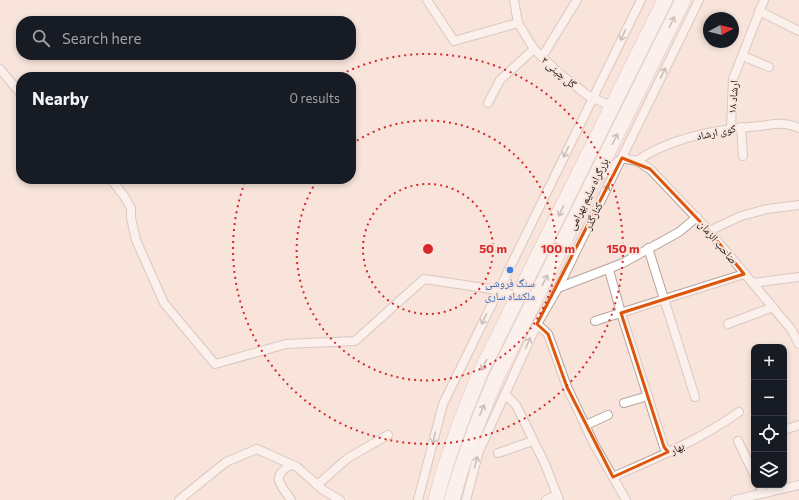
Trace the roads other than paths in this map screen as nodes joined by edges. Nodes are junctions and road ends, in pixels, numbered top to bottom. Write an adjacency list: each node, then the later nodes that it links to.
1 (427, 0): 10 (street)
2 (514, 0): 10 (street)
3 (577, 0): 14 (street)
4 (641, 0): 19 (street, one-way to 19)
5 (665, 0): 21 (highway, بزرگراه سلیم بهرامی)
6 (683, 0): 17 (highway, بزرگراه سلیم بهرامی, one-way to 6)
7 (699, 0): 22 (street, کنارگذر, one-way to 7)
8 (764, 0): 9 (street, ارشاد ۱۸)
9 (759, 10): 11 (street); 13 (street, ارشاد ۱۸)
10 (518, 23): 12 (street, گل چینی ۲)
11 (799, 31)
12 (534, 49): 14 (street, گل چینی ۲); 20 (street)
13 (743, 56): 15 (street); 24 (street, ارشاد ۱۸)
14 (542, 57): 19 (street, گل چینی ۲)
15 (769, 67)
16 (0, 69): 18 (street)
17 (642, 84): 22 (street); 30 (highway, بزرگراه سلیم بهرامی, one-way to 17)
18 (16, 88)
19 (592, 98): 21 (street, گل چینی ۲); 40 (street, one-way to 40)
20 (488, 103)
21 (613, 107): 41 (highway, بزرگراه سلیم بهرامی, one-way to 41)
22 (645, 110): 27 (street, کنارگذر)
23 (741, 127): 24 (street, کوی ارشاد); 25 (street, کوی ارشاد); 26 (street)
24 (730, 128): 28 (street, کوی ارشاد)
25 (799, 128)
26 (743, 156)
27 (622, 158): 28 (street, صاحب الزمان); 30 (street); 39 (street, کنارگذر, one-way to 27)
28 (637, 161): 32 (street, صاحب الزمان)
29 (115, 184): 40 (street)
30 (592, 184): 77 (highway, بزرگراه سلیم بهرامی, one-way to 30)
31 (799, 205): 33 (street)
32 (697, 217): 33 (street, صاحب الزمان); 34 (street)
33 (709, 231): 36 (street, صاحب الزمان)
34 (648, 248): 35 (street); 42 (street)
35 (609, 270): 39 (street); 44 (street)
36 (744, 274): 38 (street, صاحب الزمان); 42 (street)
37 (799, 277): 38 (street)
38 (753, 283): 43 (street, صاحب الزمان)
39 (558, 288): 46 (street, کنارگذر)
40 (498, 290): 41 (street); 75 (street, one-way to 75)
41 (518, 296): 76 (highway, بزرگراه سلیم بهرامی, one-way to 76)
42 (665, 299): 44 (street); 52 (street)
43 (773, 307): 47 (street); 48 (street, صاحب الزمان)
44 (621, 313): 45 (street); 51 (street)
45 (595, 321)
46 (537, 324): 50 (street, کنارگذر, one-way to 46); 56 (street)
47 (728, 324)
48 (795, 329): 49 (street, صاحب الزمان)
49 (799, 344)
50 (505, 394): 60 (street); 78 (street, کنارگذر, one-way to 50)
51 (648, 396): 53 (street); 62 (street)
52 (695, 397)
53 (624, 403)
54 (739, 412): 62 (street, بهار)
55 (608, 416): 56 (street)
56 (586, 425): 66 (street)
57 (799, 425): 58 (street)
58 (787, 429)
59 (388, 435): 67 (street)
60 (533, 441): 63 (street); 71 (street)
61 (738, 441): 65 (street)
62 (668, 452): 66 (street, بهار)
63 (498, 453)
64 (290, 464): 67 (street); 72 (street); 73 (street)
65 (751, 468)
66 (613, 477): 80 (street)
67 (317, 485): 74 (street)
68 (799, 485): 70 (street)
69 (760, 488): 70 (street)
70 (763, 493): 81 (street)
71 (558, 498): 79 (street)
72 (180, 500)
73 (291, 500)
74 (340, 500)
75 (418, 500)
76 (436, 500)
77 (452, 500)
78 (466, 500)
79 (546, 500)
80 (626, 500)
81 (735, 500)

